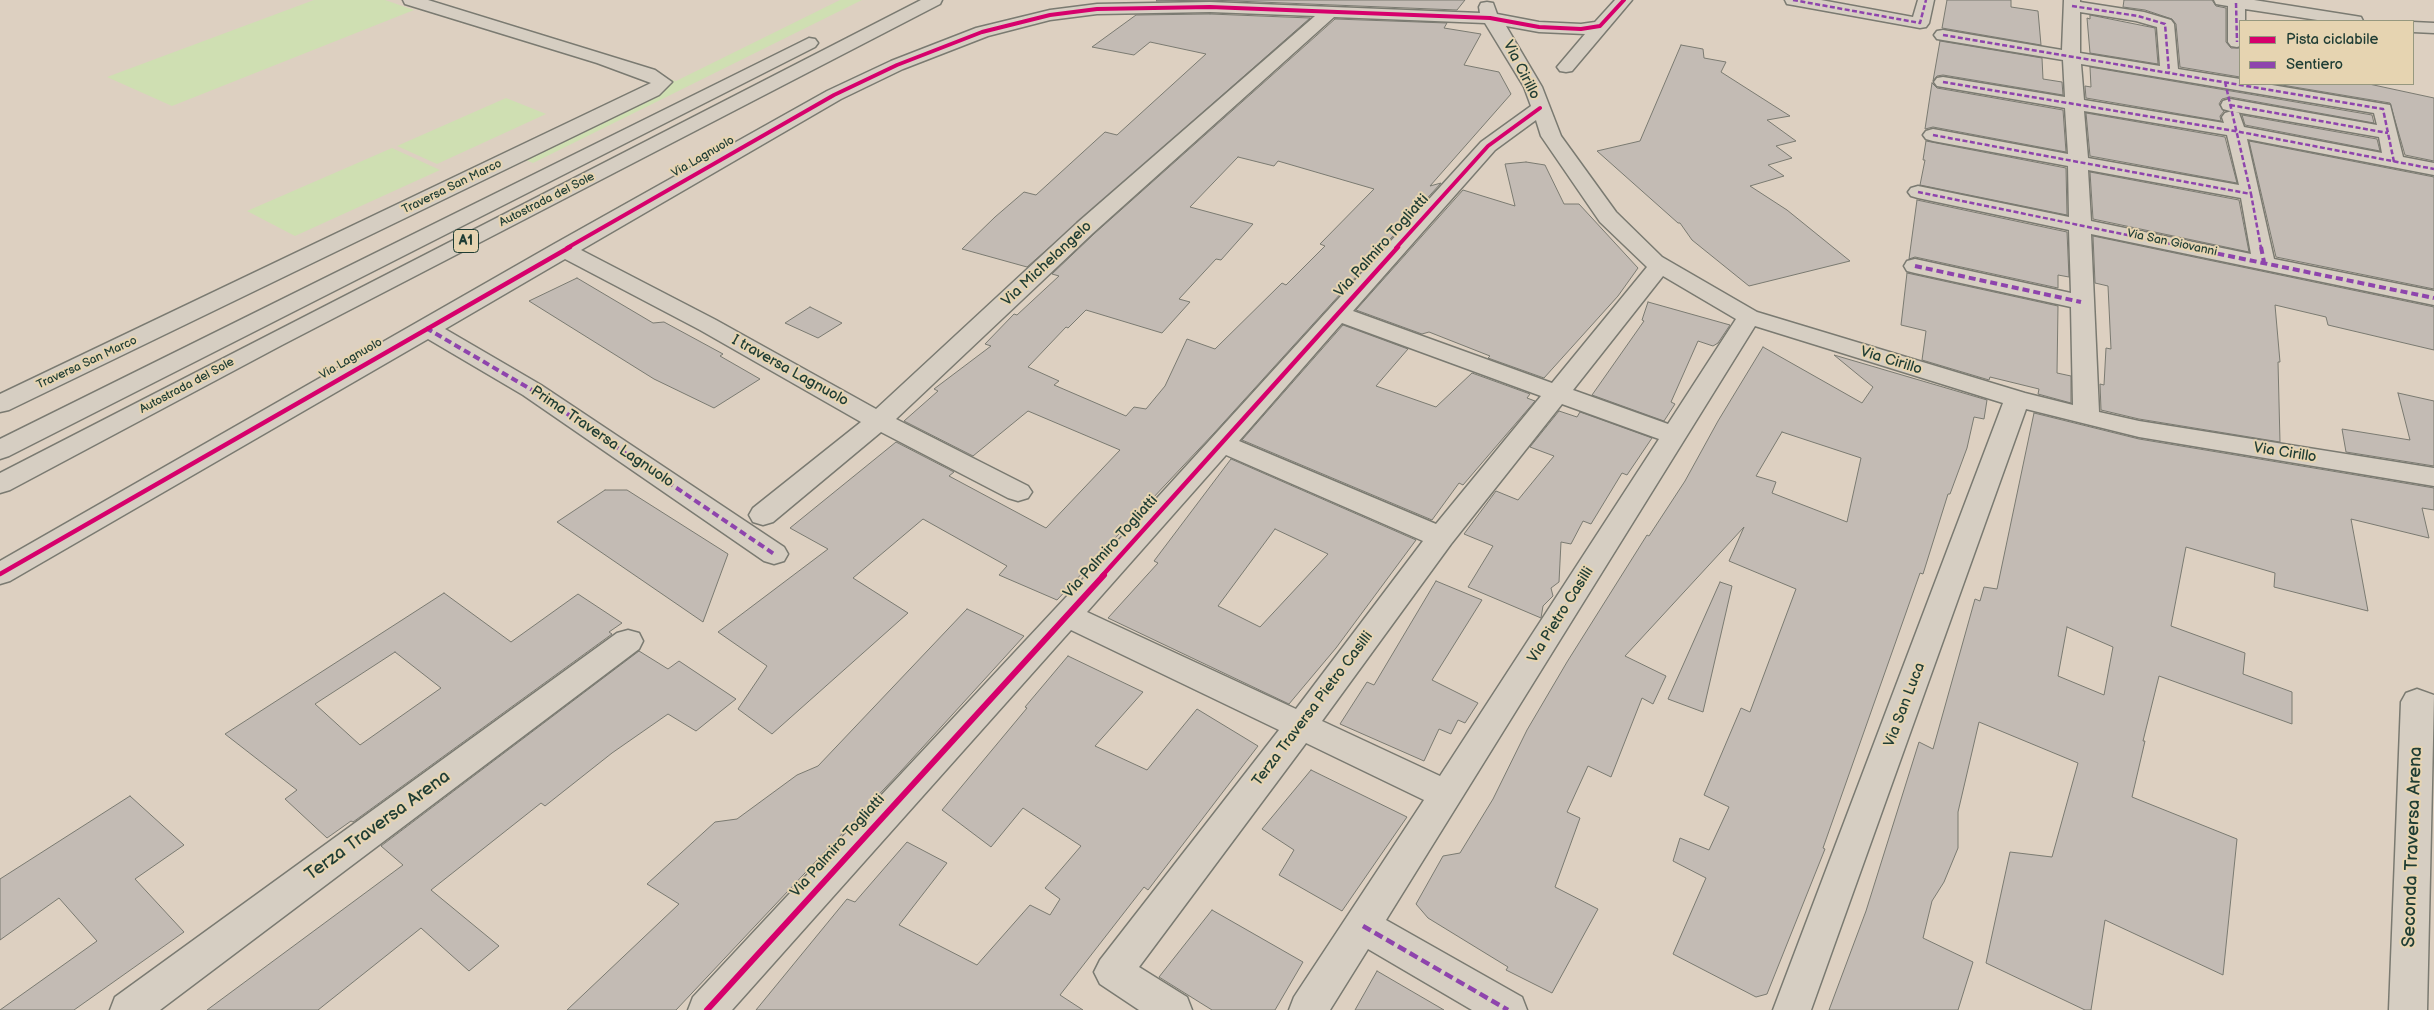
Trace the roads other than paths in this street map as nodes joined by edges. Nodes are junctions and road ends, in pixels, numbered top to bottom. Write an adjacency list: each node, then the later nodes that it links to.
1 (411, 0): 48 (main road, Traversa San Marco)
2 (895, 0): 53 (main road, Autostrada del Sole / A1)
3 (934, 0): 55 (main road, Autostrada del Sole / A1)
4 (1624, 0): 13 (main road)
5 (1793, 0): 6 (main road)
6 (1926, 0)
7 (2229, 1): 12 (main road); 17 (main road)
8 (2072, 3): 18 (main road); 20 (main road)
9 (1115, 5): 11 (main road, Via Lagnuolo); 37 (main road, Via Lagnuolo)
10 (1489, 9): 11 (main road, Via Lagnuolo); 13 (main road, Via Cirillo); 27 (main road, Via Cirillo)
11 (1330, 12): 50 (main road, Via Michelangelo)
12 (2349, 20)
13 (1600, 26): 19 (main road)
14 (2414, 27): 15 (main road)
15 (2434, 28)
16 (1943, 35): 18 (main road)
17 (2237, 42)
18 (2072, 56): 20 (main road); 26 (main road)
19 (1566, 67)
20 (2169, 72): 22 (main road)
21 (1943, 82): 26 (main road)
22 (2225, 82): 23 (main road); 25 (main road)
23 (2239, 84)
24 (2243, 85): 29 (main road)
25 (2230, 105): 28 (main road); 29 (main road)
26 (2074, 106): 28 (main road); 31 (main road)
27 (1540, 108): 39 (main road, Via Cirillo); 43 (main road, Via Palmiro Togliatti)
28 (2235, 131): 32 (main road); 35 (main road)
29 (2388, 133): 32 (main road)
30 (1933, 135): 31 (main road)
31 (2078, 161): 35 (main road); 36 (main road)
32 (2394, 162): 33 (main road)
33 (2434, 169)
34 (1918, 192): 36 (main road, Via San Giovanni)
35 (2251, 194): 38 (main road)
36 (2080, 224): 38 (main road, Via San Giovanni); 42 (main road)
37 (562, 249): 45 (main road, Via Lagnuolo); 50 (main road, I traversa Lagnuolo)
38 (2264, 262): 41 (main road, Via San Giovanni)
39 (1660, 265): 44 (main road, Via Cirillo); 46 (main road, Terza Traversa Pietro Casilli)
40 (1916, 266): 42 (main road)
41 (2434, 298)
42 (2081, 302): 49 (main road)
43 (1338, 314): 46 (main road); 52 (main road, Via Palmiro Togliatti)
44 (1749, 317): 47 (main road, Via Cirillo); 51 (main road, Via Pietro Casilli)
45 (426, 328): 59 (main road, Prima Traversa Lagnuolo); 60 (main road, Via Lagnuolo)
46 (1557, 392): 51 (main road); 58 (main road, Terza Traversa Pietro Casilli)
47 (2017, 399): 49 (main road, Via Cirillo); 72 (main road, Via San Luca)
48 (0, 404)
49 (2086, 416): 54 (main road, Via Cirillo)
50 (879, 421): 56 (main road, I traversa Lagnuolo); 57 (main road, Via Michelangelo)
51 (1675, 436): 65 (main road, Via Pietro Casilli)
52 (1221, 444): 58 (main road); 61 (main road, Via Palmiro Togliatti)
53 (0, 450)
54 (2434, 477)
55 (0, 484)
56 (1018, 492)
57 (763, 515)
58 (1441, 537): 64 (main road, Terza Traversa Pietro Casilli)
59 (774, 554)
60 (0, 574)
61 (1066, 615): 64 (main road, Via Palmiro Togliatti); 68 (main road, Via Palmiro Togliatti)
62 (628, 641): 67 (main road, Terza Traversa Arena)
63 (2434, 709): 73 (main road, Seconda Traversa Arena)
64 (1301, 726): 65 (main road); 69 (main road, Terza Traversa Pietro Casilli)
65 (1447, 795): 66 (main road, Via Pietro Casilli)
66 (1363, 926): 70 (main road, Via Pietro Casilli); 71 (main road)
67 (129, 1010)
68 (707, 1010)
69 (1173, 1010)
70 (1308, 1010)
71 (1508, 1010)
72 (1792, 1010)
73 (2408, 1010)

